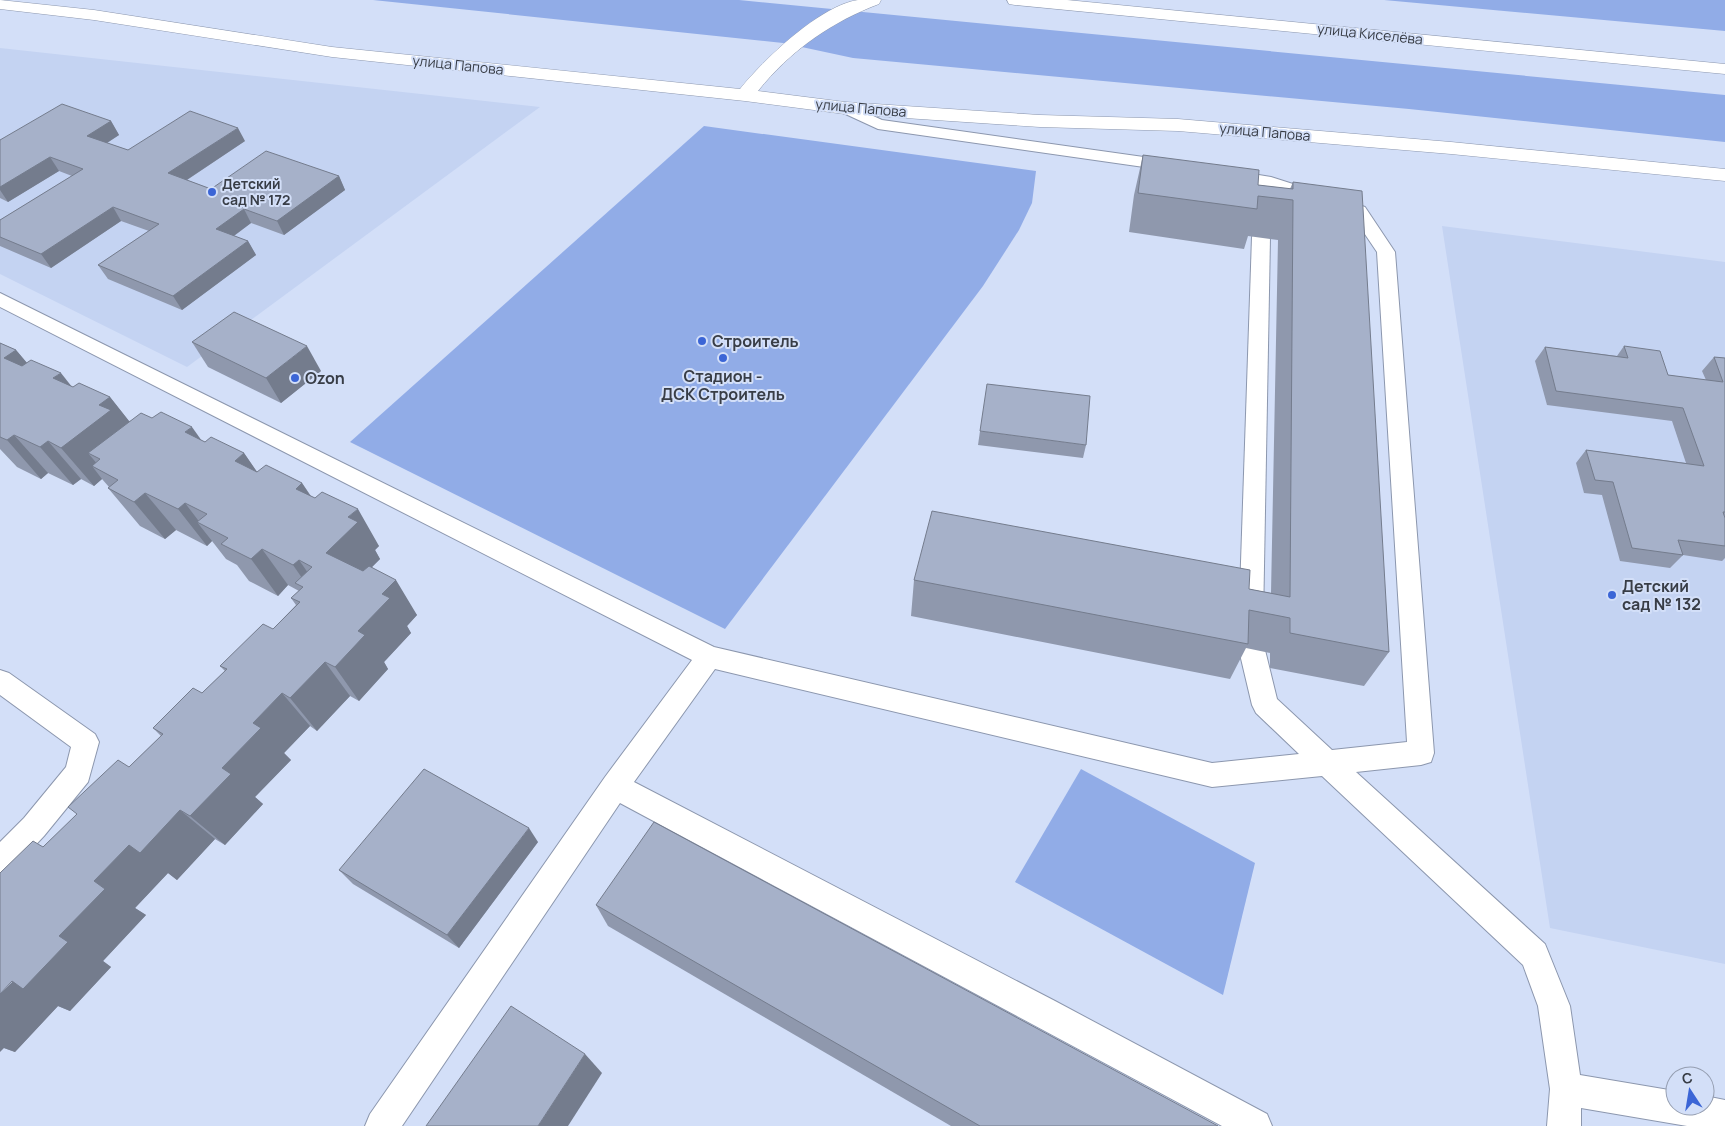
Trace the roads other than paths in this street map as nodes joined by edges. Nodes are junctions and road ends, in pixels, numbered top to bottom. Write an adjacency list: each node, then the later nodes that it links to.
1 (873, 0): 5 (street)
2 (1015, 0): 4 (street, улица Киселёва)
3 (0, 4): 5 (street, улица Папова)
4 (1725, 69)
5 (745, 95): 6 (street, улица Папова)
6 (846, 108): 7 (street, улица Папова); 12 (lane)
7 (1725, 175)
8 (1261, 227): 12 (lane)
9 (0, 299): 10 (lane)
10 (709, 657): 12 (lane); 13 (lane)
11 (0, 681): 14 (lane)
12 (1327, 763): 15 (lane)
13 (615, 786): 17 (lane); 18 (lane)
14 (0, 862)
15 (1566, 1089): 16 (lane); 19 (lane)
16 (1725, 1116)
17 (382, 1126)
18 (1255, 1126)
19 (1564, 1126)

